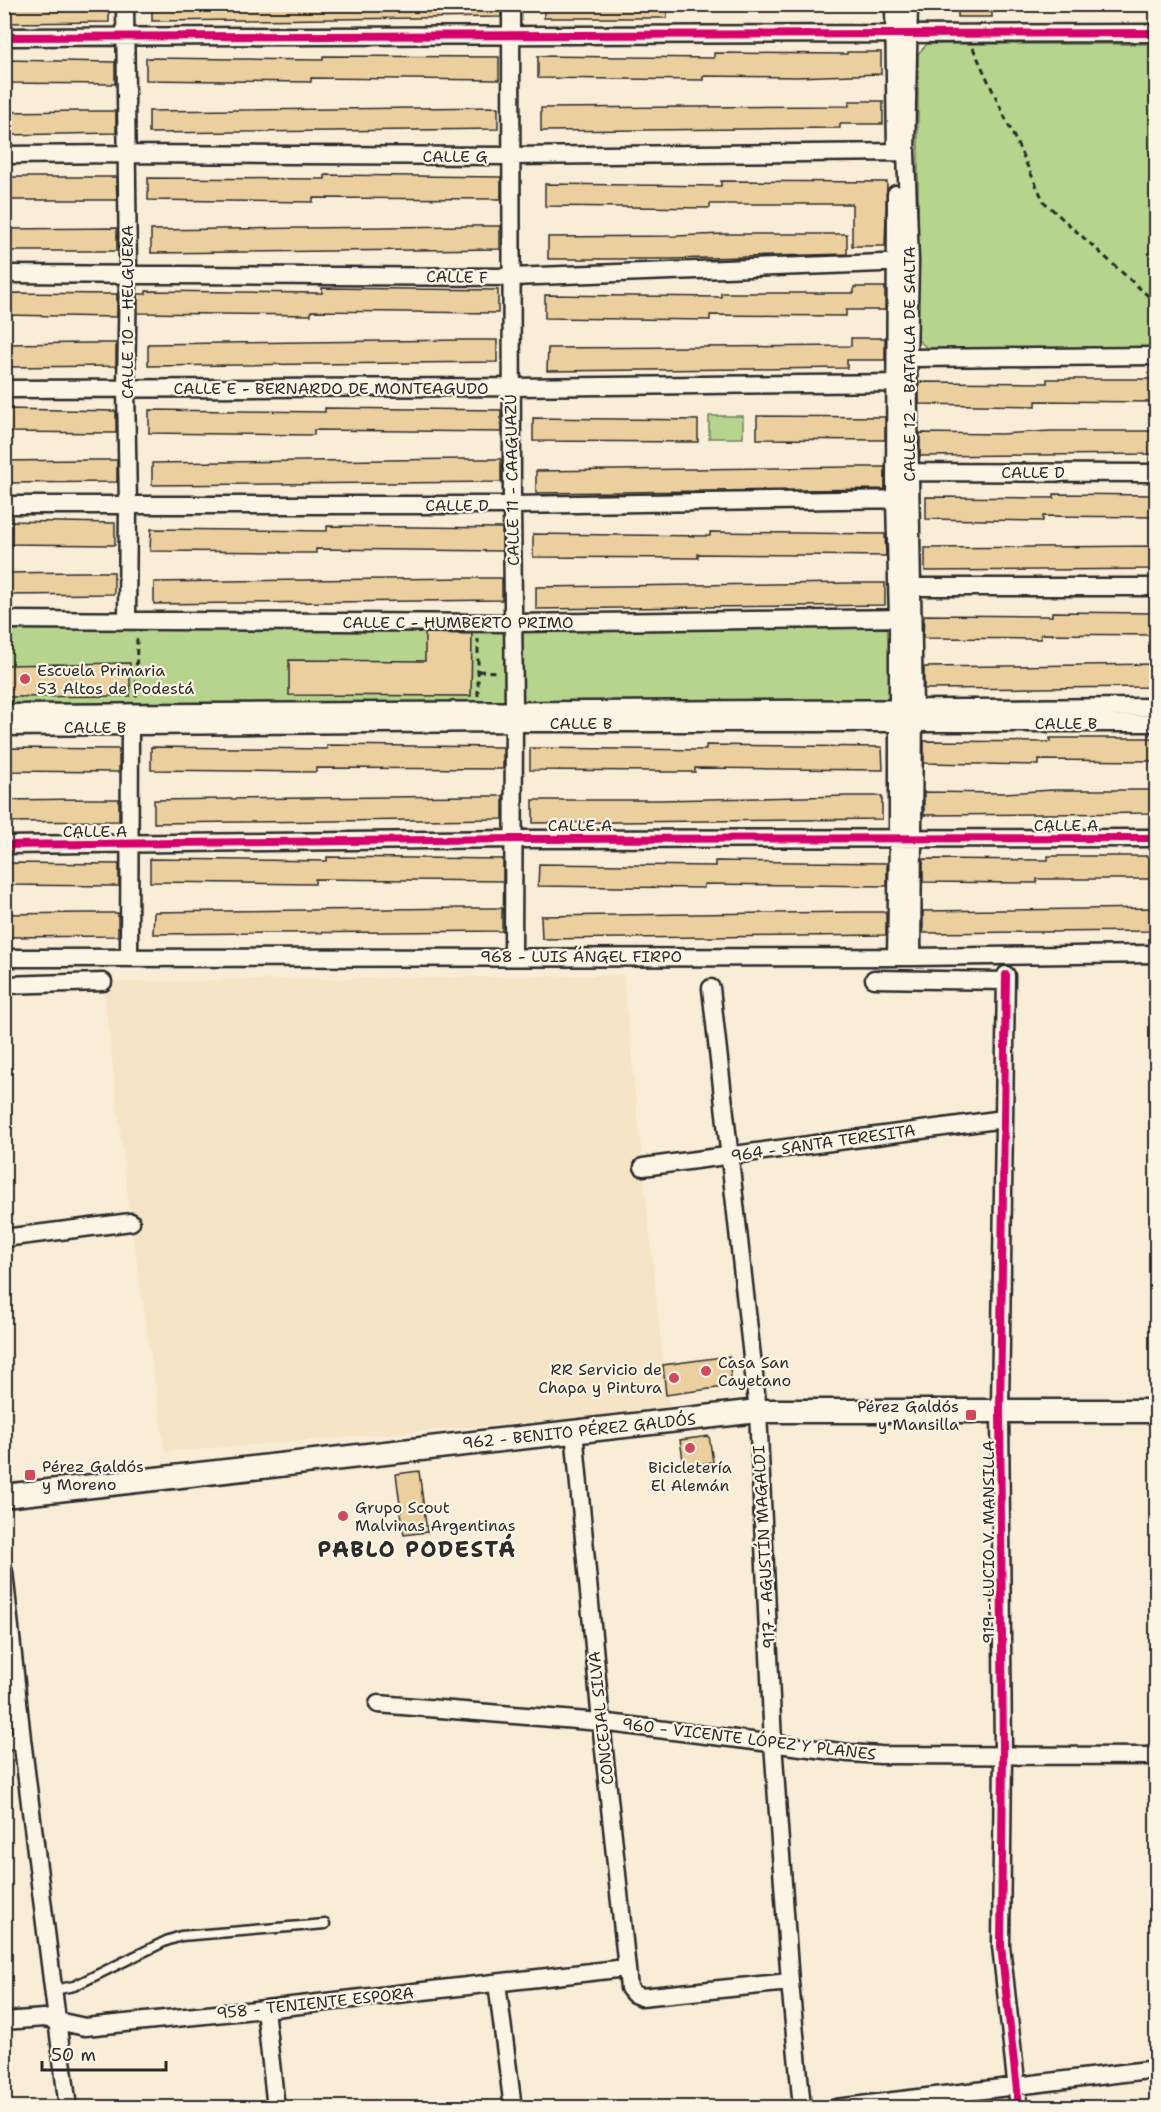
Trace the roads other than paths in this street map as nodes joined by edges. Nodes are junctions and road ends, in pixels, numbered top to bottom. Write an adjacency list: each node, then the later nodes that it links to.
1 (125, 4): 8 (street, CALLE 10 - HELGUERA)
2 (511, 4): 6 (street, CALLE 11 - CAAGUAZÚ)
3 (894, 4): 7 (street, CALLE 12 - BATALLA DE SALTA)
4 (909, 4): 7 (street, CALLE 12 - BATALLA DE SALTA)
5 (1156, 33): 7 (street)
6 (511, 34): 7 (street); 8 (street); 13 (street, CALLE 11 - CAAGUAZÚ)
7 (902, 34): 10 (street, CALLE 12 - BATALLA DE SALTA)
8 (125, 36): 9 (street); 11 (street, CALLE 10 - HELGUERA)
9 (4, 37)
10 (901, 151): 13 (street, CALLE G); 14 (street, CALLE 12 - BATALLA DE SALTA)
11 (127, 153): 12 (street, CALLE G); 13 (street, CALLE G); 15 (street, CALLE 10 - HELGUERA)
12 (4, 155)
13 (510, 156): 17 (street, CALLE 11 - CAAGUAZÚ)
14 (903, 262): 17 (street, CALLE F); 19 (street, CALLE 12 - BATALLA DE SALTA); 20 (street, CALLE 12 - BATALLA DE SALTA)
15 (128, 273): 16 (street, CALLE F); 17 (street, CALLE F); 23 (street, CALLE 10 - HELGUERA)
16 (4, 274)
17 (511, 277): 21 (street, CALLE 11 - CAAGUAZÚ)
18 (1156, 356): 19 (street)
19 (908, 358): 20 (street, CALLE 12 - BATALLA DE SALTA)
20 (902, 383): 21 (street, CALLE E - BERNARDO DE MONTEAGUDO); 24 (street, CALLE 12 - BATALLA DE SALTA); 26 (street, CALLE 12 - BATALLA DE SALTA)
21 (511, 387): 23 (street, CALLE E - BERNARDO DE MONTEAGUDO); 29 (street, CALLE 11 - CAAGUAZÚ)
22 (4, 389): 23 (street, CALLE E - BERNARDO DE MONTEAGUDO)
23 (126, 389): 28 (street, CALLE 10 - HELGUERA)
24 (910, 472): 25 (street, CALLE D); 26 (street, CALLE 12 - BATALLA DE SALTA)
25 (1156, 473)
26 (902, 500): 29 (street, CALLE D); 30 (street, CALLE 12 - BATALLA DE SALTA); 32 (street, CALLE 12 - BATALLA DE SALTA)
27 (4, 505): 28 (street, CALLE D)
28 (128, 505): 29 (street, CALLE D); 34 (street, CALLE 10 - HELGUERA)
29 (512, 505): 35 (street, CALLE 11 - CAAGUAZÚ)
30 (912, 587): 31 (street); 32 (street, CALLE 12 - BATALLA DE SALTA)
31 (1156, 587)
32 (905, 618): 35 (street, CALLE C - HUMBERTO PRIMO); 39 (street, CALLE 12 - BATALLA DE SALTA)
33 (4, 620): 34 (street, CALLE C - HUMBERTO PRIMO)
34 (132, 620): 35 (street, CALLE C - HUMBERTO PRIMO)
35 (514, 623): 38 (street, CALLE 11 - CAAGUAZÚ)
36 (1156, 707): 39 (street, CALLE B)
37 (4, 713): 40 (street, CALLE B)
38 (514, 716): 39 (street, CALLE B); 40 (street, CALLE B); 40 (street, CALLE B); 44 (street, CALLE 11 - CAAGUAZÚ)
39 (905, 716): 41 (street, CALLE B); 45 (street, CALLE 12 - BATALLA DE SALTA)
40 (133, 719): 42 (street, CALLE B); 46 (street)
41 (1156, 723)
42 (4, 727)
43 (1156, 838): 45 (street, CALLE A)
44 (514, 839): 45 (street, CALLE A); 46 (street, CALLE A); 49 (street, CALLE 11 - CAAGUAZÚ)
45 (906, 839): 50 (street, CALLE 12 - BATALLA DE SALTA)
46 (130, 844): 47 (street, CALLE A); 52 (street)
47 (4, 845)
48 (1156, 954): 50 (street, 968 - LUIS ÁNGEL FIRPO)
49 (513, 956): 50 (street, 968 - LUIS ÁNGEL FIRPO); 52 (street, 968 - LUIS ÁNGEL FIRPO)
50 (904, 957)
51 (4, 958): 52 (street, 968 - LUIS ÁNGEL FIRPO)
52 (129, 958)
53 (874, 979): 57 (street, 919 - LUCIO V. MANSILLA)
54 (103, 982): 55 (street)
55 (4, 985)
56 (711, 988): 58 (street, 917 - AGUSTÍN MAGALDI)
57 (1004, 1119): 58 (street, 964 - SANTA TERESITA); 62 (street, 919 - LUCIO V. MANSILLA)
58 (730, 1155): 59 (street, 964 - SANTA TERESITA); 63 (street, 917 - AGUSTÍN MAGALDI)
59 (643, 1167)
60 (131, 1222): 61 (street)
61 (4, 1238)
62 (1000, 1410): 63 (main road, 962 - BENITO PÉREZ GALDÓS); 64 (main road, 962 - BENITO PÉREZ GALDÓS); 73 (street, 919 - LUCIO V. MANSILLA)
63 (758, 1411): 65 (main road, 962 - BENITO PÉREZ GALDÓS); 72 (street, 917 - AGUSTÍN MAGALDI)
64 (1156, 1411)
65 (574, 1431): 66 (main road, 962 - BENITO PÉREZ GALDÓS); 69 (street, CONCEJAL SILVA)
66 (4, 1496)
67 (4, 1572): 70 (street)
68 (378, 1704): 69 (street, 960 - VICENTE LÓPEZ Y PLANES)
69 (601, 1722): 72 (street, 960 - VICENTE LÓPEZ Y PLANES); 76 (street, CONCEJAL SILVA)
70 (22, 1739): 71 (street); 79 (street)
71 (4, 1742)
72 (773, 1743): 73 (street, 960 - VICENTE LÓPEZ Y PLANES); 77 (street, 917 - AGUSTÍN MAGALDI)
73 (1003, 1754): 74 (street, 960 - VICENTE LÓPEZ Y PLANES); 84 (street, 919 - LUCIO V. MANSILLA)
74 (1156, 1756)
75 (325, 1924): 79 (lane)
76 (626, 1968): 77 (street, CONCEJAL SILVA); 78 (street, 958 - TENIENTE ESPORA)
77 (790, 1982): 88 (street, 917 - AGUSTÍN MAGALDI)
78 (497, 1983): 80 (street, 958 - TENIENTE ESPORA); 87 (street)
79 (54, 1990): 82 (street)
80 (265, 2009): 82 (street, 958 - TENIENTE ESPORA); 86 (street)
81 (4, 2021): 82 (street, 958 - TENIENTE ESPORA)
82 (59, 2022): 85 (street)
83 (1156, 2069): 84 (street)
84 (1017, 2085): 89 (street); 90 (street, 919 - LUCIO V. MANSILLA)
85 (68, 2108)
86 (276, 2108)
87 (513, 2108)
88 (802, 2108)
89 (836, 2108)
90 (1019, 2108)

